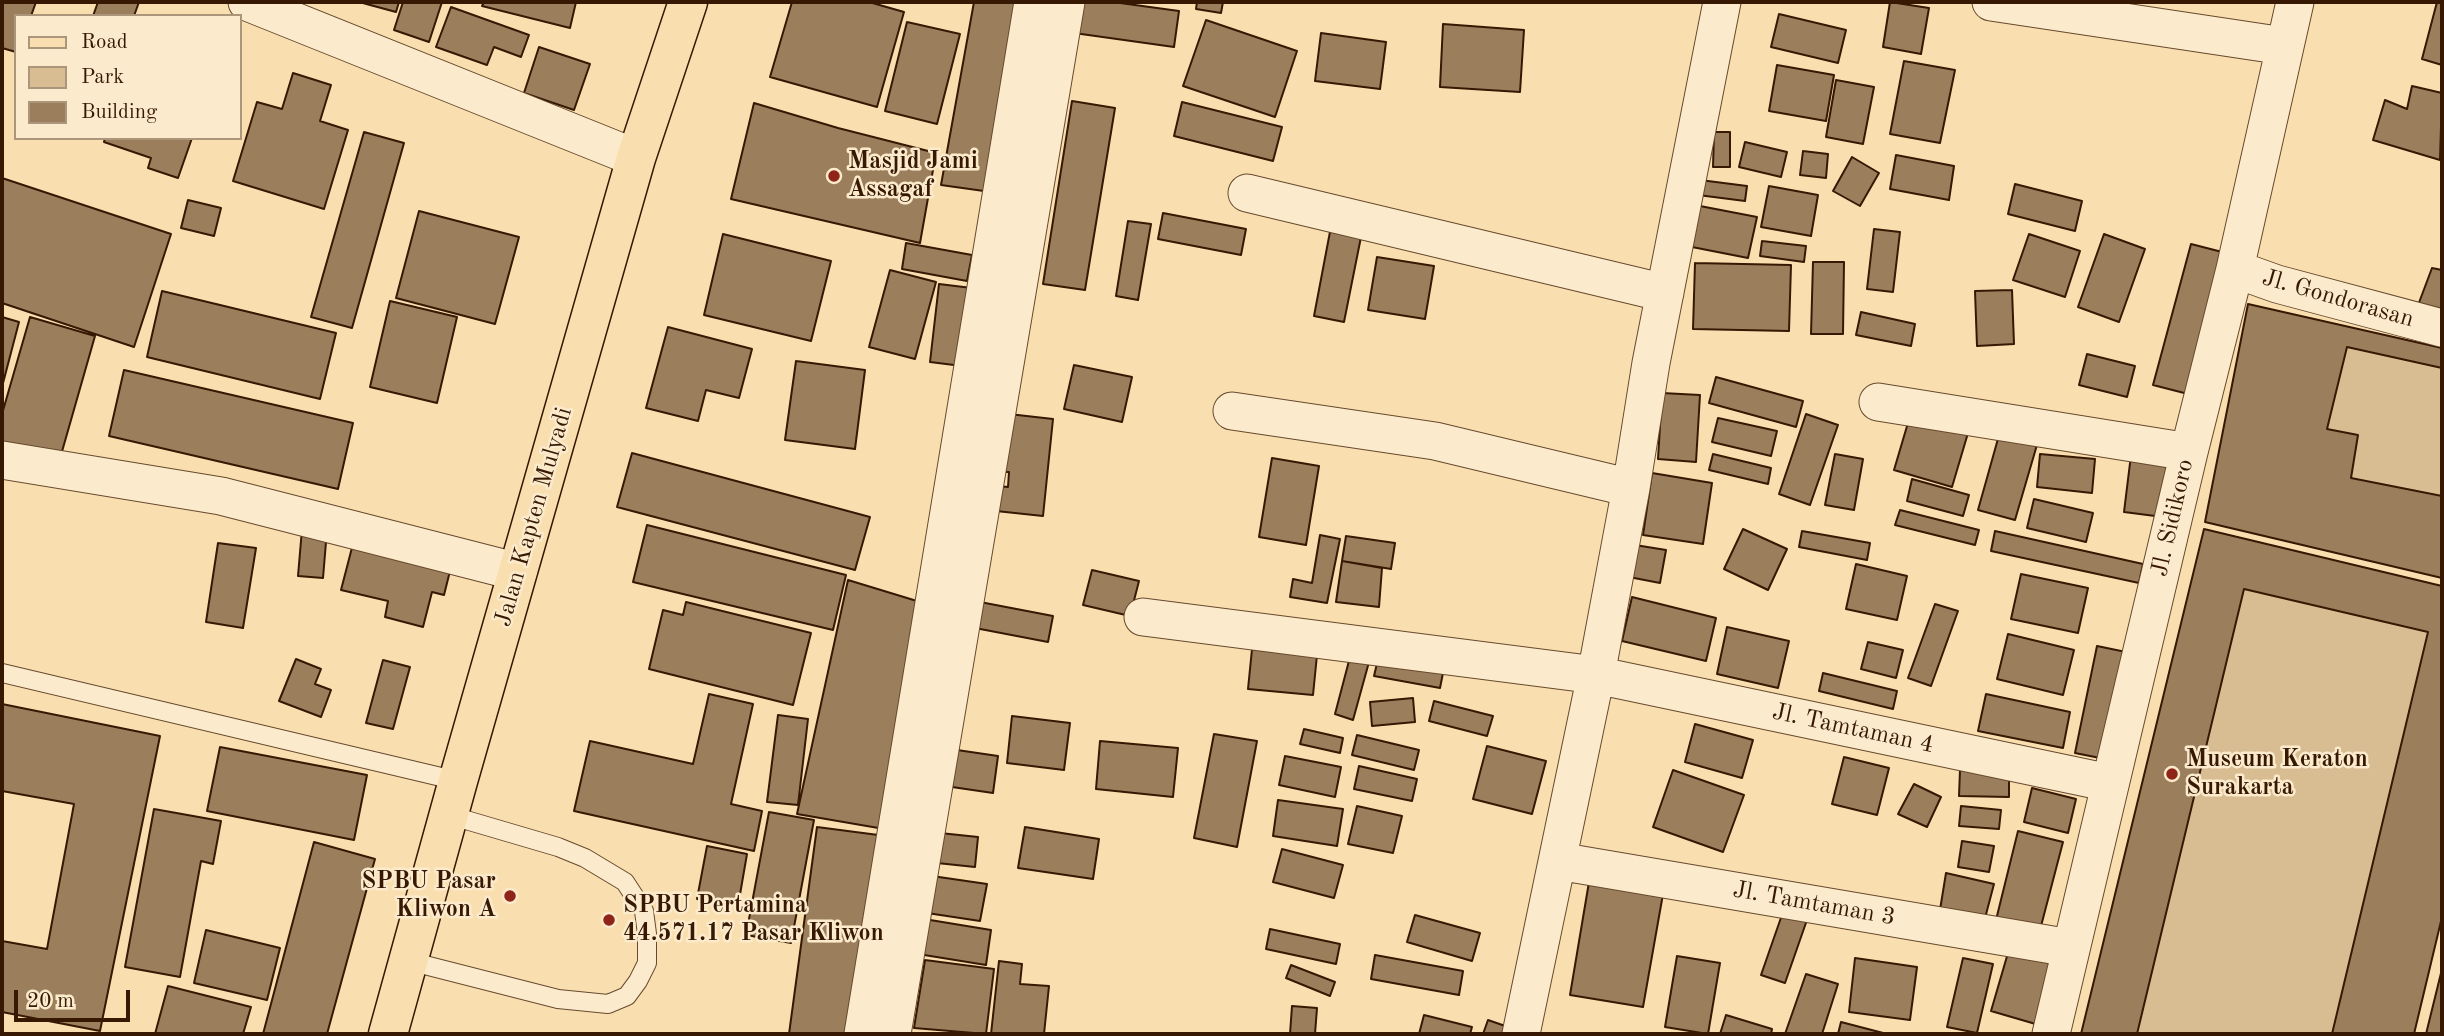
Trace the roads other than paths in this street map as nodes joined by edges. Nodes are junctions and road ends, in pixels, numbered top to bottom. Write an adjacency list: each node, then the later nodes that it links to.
1 (247, 2): 9 (street)
2 (688, 2): 9 (main road, Jalan Kapten Mulyadi)
3 (1033, 2): 29 (street)
4 (1066, 2): 30 (street)
5 (1722, 2): 12 (street)
6 (1991, 2): 8 (street)
7 (2295, 2): 8 (street, Jl. Sidikoro)
8 (2284, 46): 11 (street, Jl. Sidikoro)
9 (636, 158): 19 (main road, Jalan Kapten Mulyadi)
10 (1247, 193): 12 (street)
11 (2235, 269): 13 (street, Jl. Gondorasan); 16 (street, Jl. Sidikoro)
12 (1665, 293): 18 (street)
13 (2442, 328)
14 (1878, 402): 16 (street)
15 (1232, 411): 18 (street)
16 (2189, 452): 23 (street, Jl. Sidikoro)
17 (2, 460): 19 (street)
18 (1631, 488): 22 (street)
19 (519, 572): 24 (main road, Jalan Kapten Mulyadi)
20 (1143, 617): 22 (street, Jl. Tamtaman 4)
21 (2, 673): 24 (lane)
22 (1595, 675): 23 (street, Jl. Tamtaman 4); 25 (street)
23 (2110, 783): 26 (street, Jl. Sidikoro)
24 (453, 798): 27 (main road, Jalan Kapten Mulyadi); 27 (lane)
25 (1558, 861): 26 (street, Jl. Tamtaman 3); 31 (street)
26 (2070, 948): 32 (street, Jl. Sidikoro)
27 (409, 961): 28 (main road, Jalan Kapten Mulyadi)
28 (388, 1034)
29 (863, 1034)
30 (892, 1034)
31 (1521, 1034)
32 (2051, 1034)

